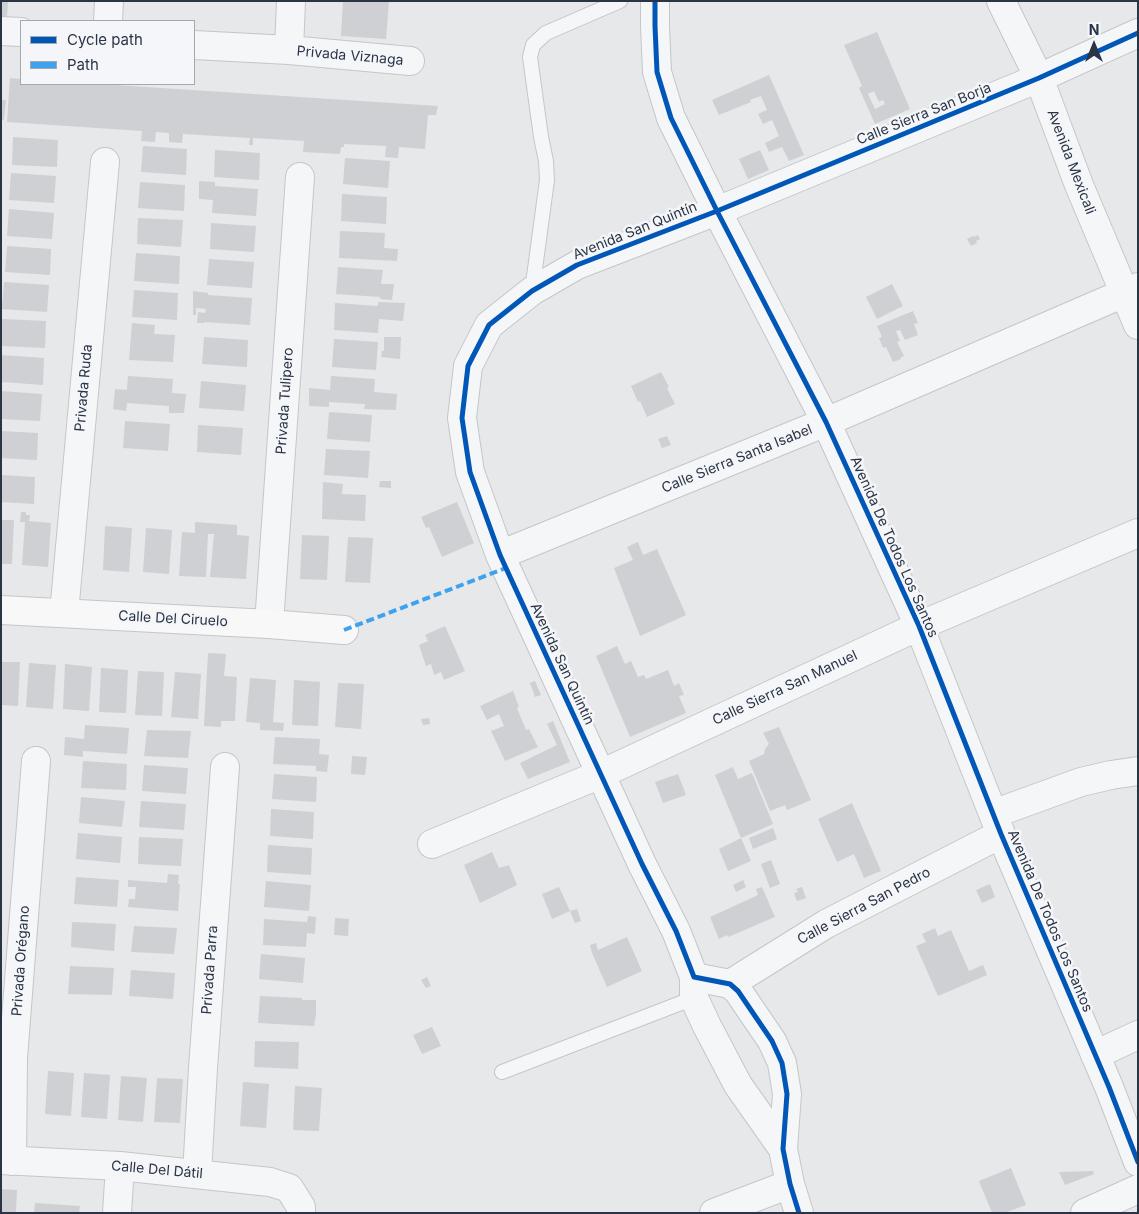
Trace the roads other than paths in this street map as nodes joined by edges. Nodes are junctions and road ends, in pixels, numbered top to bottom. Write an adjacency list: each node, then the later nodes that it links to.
1 (109, 1): 6 (street)
2 (291, 1): 11 (street, Privada Viznaga)
3 (620, 1): 18 (lane)
4 (655, 1): 16 (street, Avenida De Todos Los Santos)
5 (1001, 1): 13 (street, Avenida Mexicali)
6 (108, 20)
7 (1, 30): 8 (street)
8 (20, 32)
9 (1138, 33): 13 (street, Calle Sierra San Borja)
10 (195, 45): 11 (street, Privada Viznaga)
11 (290, 50): 12 (street, Privada Viznaga)
12 (410, 60)
13 (1039, 78): 16 (street, Calle Sierra San Borja); 17 (street, Avenida Mexicali)
14 (105, 162): 24 (street, Privada Ruda)
15 (300, 177): 25 (street, Privada Tulipero)
16 (716, 211): 18 (street, Avenida San Quintín); 20 (street, Avenida De Todos Los Santos)
17 (1131, 290): 19 (street, Avenida Mexicali); 20 (street, Calle Sierra Santa Isabel)
18 (532, 291): 22 (street, Avenida San Quintín)
19 (1138, 325)
20 (826, 422): 22 (street, Calle Sierra Santa Isabel); 26 (street, Avenida De Todos Los Santos)
21 (1138, 533): 26 (street, Calle Sierra San Manuel)
22 (500, 555): 31 (street, Avenida San Quintín)
23 (1, 610): 24 (street, Calle Del Ciruelo)
24 (64, 613): 25 (street, Calle Del Ciruelo)
25 (269, 624): 27 (street, Calle Del Ciruelo)
26 (919, 626): 31 (street, Calle Sierra San Manuel); 32 (street, Avenida De Todos Los Santos)
27 (344, 630)
28 (36, 761): 40 (street, Privada Orégano)
29 (225, 767): 43 (street, Privada Parra)
30 (1138, 771): 32 (street, Calle Sierra San Pedro)
31 (600, 774): 33 (street, Calle Sierra San Manuel); 35 (street, Avenida San Quintín)
32 (997, 824): 34 (street, Calle Sierra San Pedro); 37 (street, Avenida De Todos Los Santos)
33 (432, 844)
34 (730, 984): 35 (street); 39 (street)
35 (694, 987): 38 (lane); 39 (street, Avenida San Quintín)
36 (1138, 1035): 37 (street)
37 (1095, 1055): 41 (street, Avenida De Todos Los Santos)
38 (502, 1072)
39 (783, 1149): 44 (street)
40 (7, 1160): 42 (street, Calle Del Dátil)
41 (1138, 1162)
42 (120, 1166): 43 (street, Calle Del Dátil); 47 (street)
43 (197, 1174): 46 (street, Calle Del Dátil)
44 (790, 1184): 48 (street); 49 (street)
45 (1138, 1189): 50 (street)
46 (301, 1210)
47 (117, 1213)
48 (714, 1213)
49 (798, 1213)
50 (1085, 1213)

